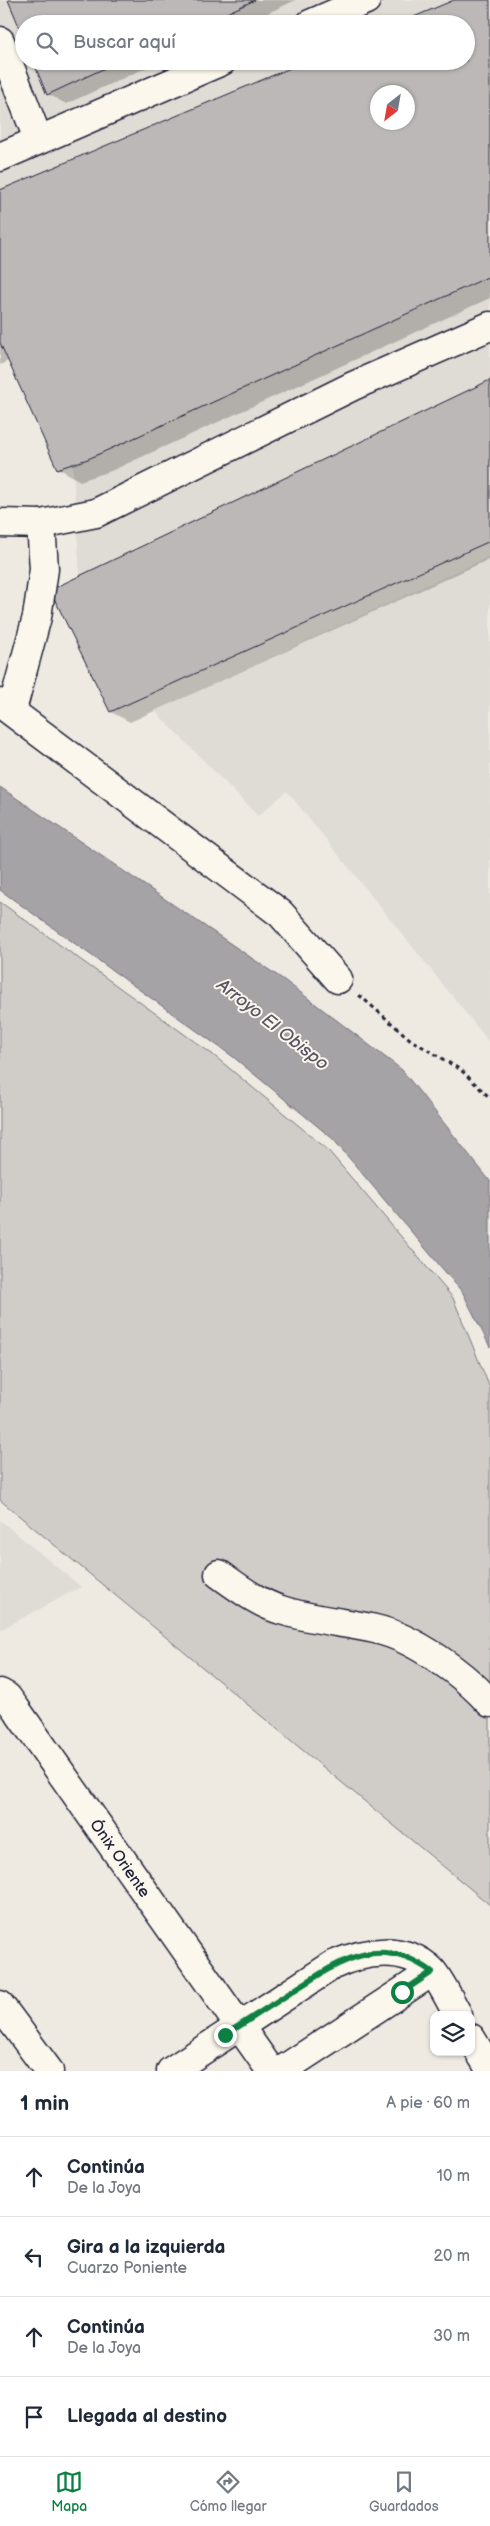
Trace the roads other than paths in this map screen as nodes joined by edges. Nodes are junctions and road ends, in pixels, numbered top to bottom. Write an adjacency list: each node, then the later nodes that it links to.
1 (366, 0): 2 (street)
2 (331, 15)
3 (0, 41): 5 (street)
4 (201, 70): 5 (street)
5 (38, 139): 6 (street)
6 (0, 157)
7 (490, 326): 9 (street)
8 (0, 523): 9 (street)
9 (41, 524): 10 (street)
10 (6, 707): 11 (street)
11 (338, 979)
12 (219, 1574): 14 (street)
13 (0, 1693): 18 (street, Ónix Oriente)
14 (490, 1704)
15 (432, 1972): 17 (street); 18 (street); 24 (street)
16 (0, 2005): 21 (street)
17 (456, 2011)
18 (238, 2026): 22 (street); 23 (street, Ónix Oriente)
19 (475, 2045): 20 (street)
20 (490, 2069)
21 (49, 2071)
22 (171, 2071)
23 (271, 2071)
24 (281, 2071)

